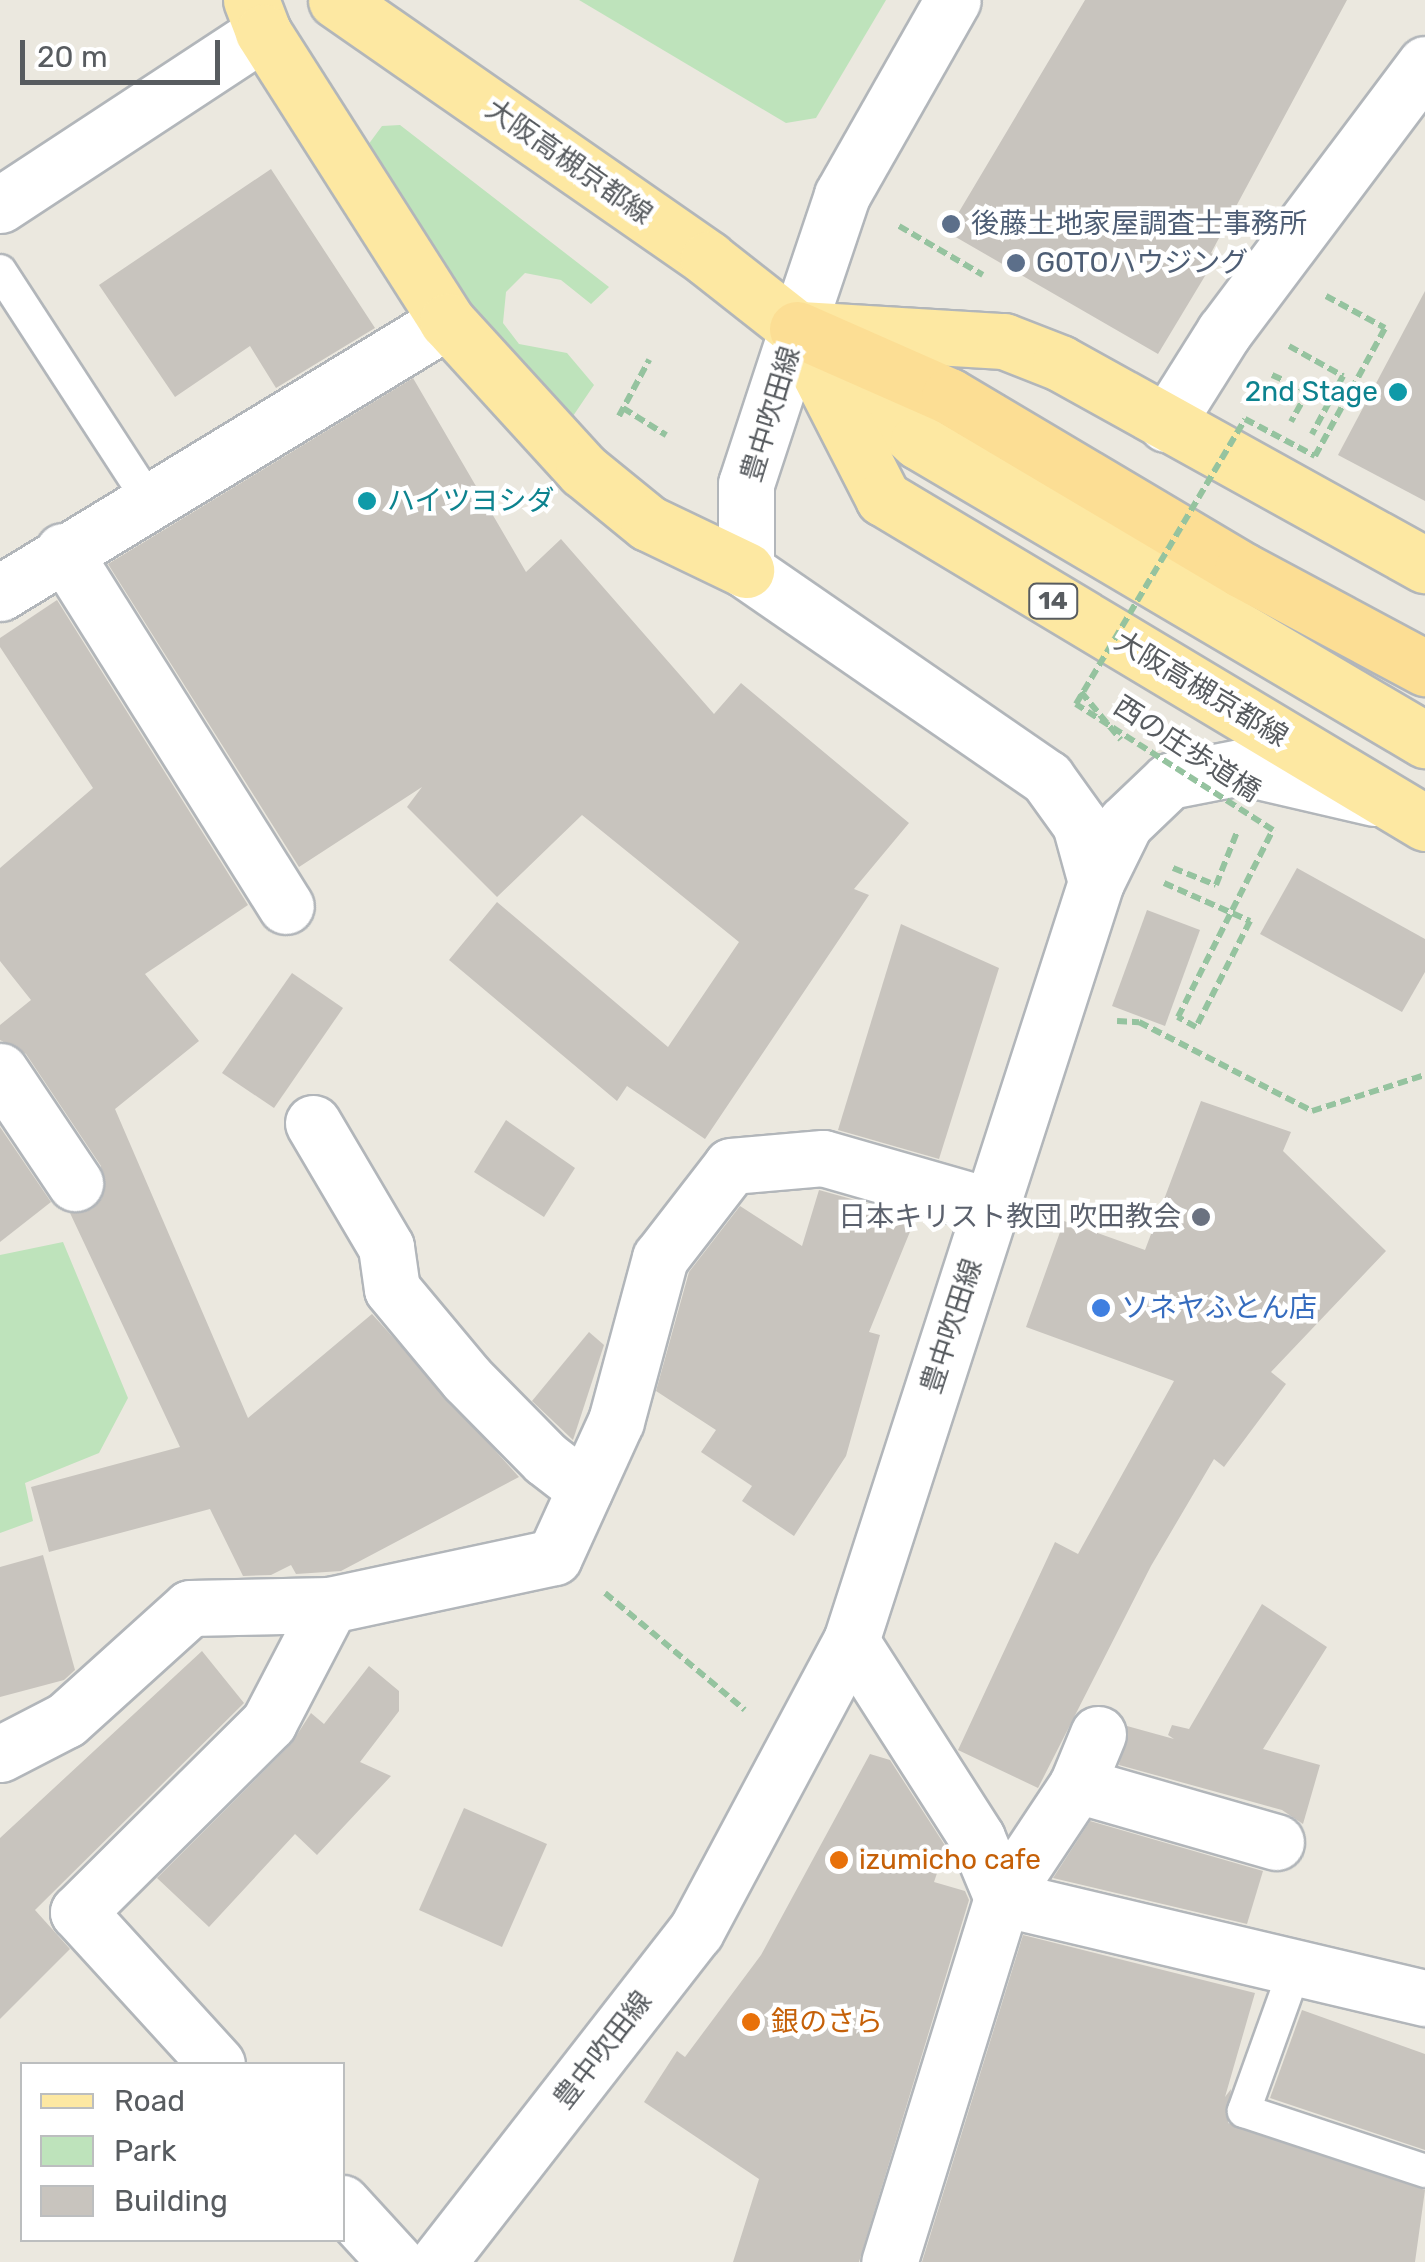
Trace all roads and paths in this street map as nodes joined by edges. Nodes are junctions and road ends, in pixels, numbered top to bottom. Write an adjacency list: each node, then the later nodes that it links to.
1 (336, 0): 11 (main road, 大阪高槻京都線 / 14)
2 (953, 0): 11 (street, 豊中吹田線)
3 (257, 16): 5 (street); 10 (main road)
4 (1425, 64): 19 (street)
5 (0, 205)
6 (900, 208): 8 (path)
7 (0, 271): 23 (lane)
8 (999, 284)
9 (1313, 288): 17 (path, bridge)
10 (447, 321): 23 (street); 26 (main road)
11 (797, 329): 19 (main road); 26 (street, 豊中吹田線); 28 (highway); 29 (main road); 30 (main road, 大阪高槻京都線 / 14)
12 (1291, 329): 22 (path)
13 (649, 360): 16 (path)
14 (1264, 388): 21 (path)
15 (1254, 403): 17 (path, 西の庄歩道橋)
16 (623, 408): 18 (path); 20 (path)
17 (1245, 419): 34 (path, 西の庄歩道橋, bridge)
18 (615, 424)
19 (1166, 424): 25 (main road)
20 (666, 435)
21 (1276, 450)
22 (1297, 461)
23 (148, 500): 24 (street)
24 (62, 551): 27 (street); 35 (street)
25 (1425, 565)
26 (746, 570): 33 (street)
27 (0, 593)
28 (1425, 668)
29 (1425, 740)
30 (1406, 812): 33 (street, 豊中吹田線)
31 (1241, 822): 32 (path, 西の庄歩道橋)
32 (1159, 863)
33 (1096, 882): 41 (street, 豊中吹田線)
34 (1161, 882)
35 (286, 906)
36 (1110, 1021): 38 (path)
37 (0, 1071): 40 (street)
38 (1425, 1075)
39 (314, 1124): 42 (street)
40 (75, 1183)
41 (990, 1206): 42 (street); 45 (street, 豊中吹田線)
42 (585, 1489): 43 (street)
43 (554, 1558): 44 (street); 46 (path)
44 (330, 1604): 48 (street); 54 (street)
45 (851, 1642): 51 (street); 58 (street, 豊中吹田線)
46 (761, 1723)
47 (1098, 1734): 49 (street)
48 (0, 1754)
49 (1077, 1785): 50 (street); 51 (street)
50 (1276, 1842)
51 (1002, 1898): 52 (street); 59 (street)
52 (1295, 1969): 53 (street); 55 (lane)
53 (1425, 1998)
54 (215, 2062)
55 (1425, 2172)
56 (345, 2206): 57 (street)
57 (396, 2262)
58 (438, 2262)
59 (888, 2262)

